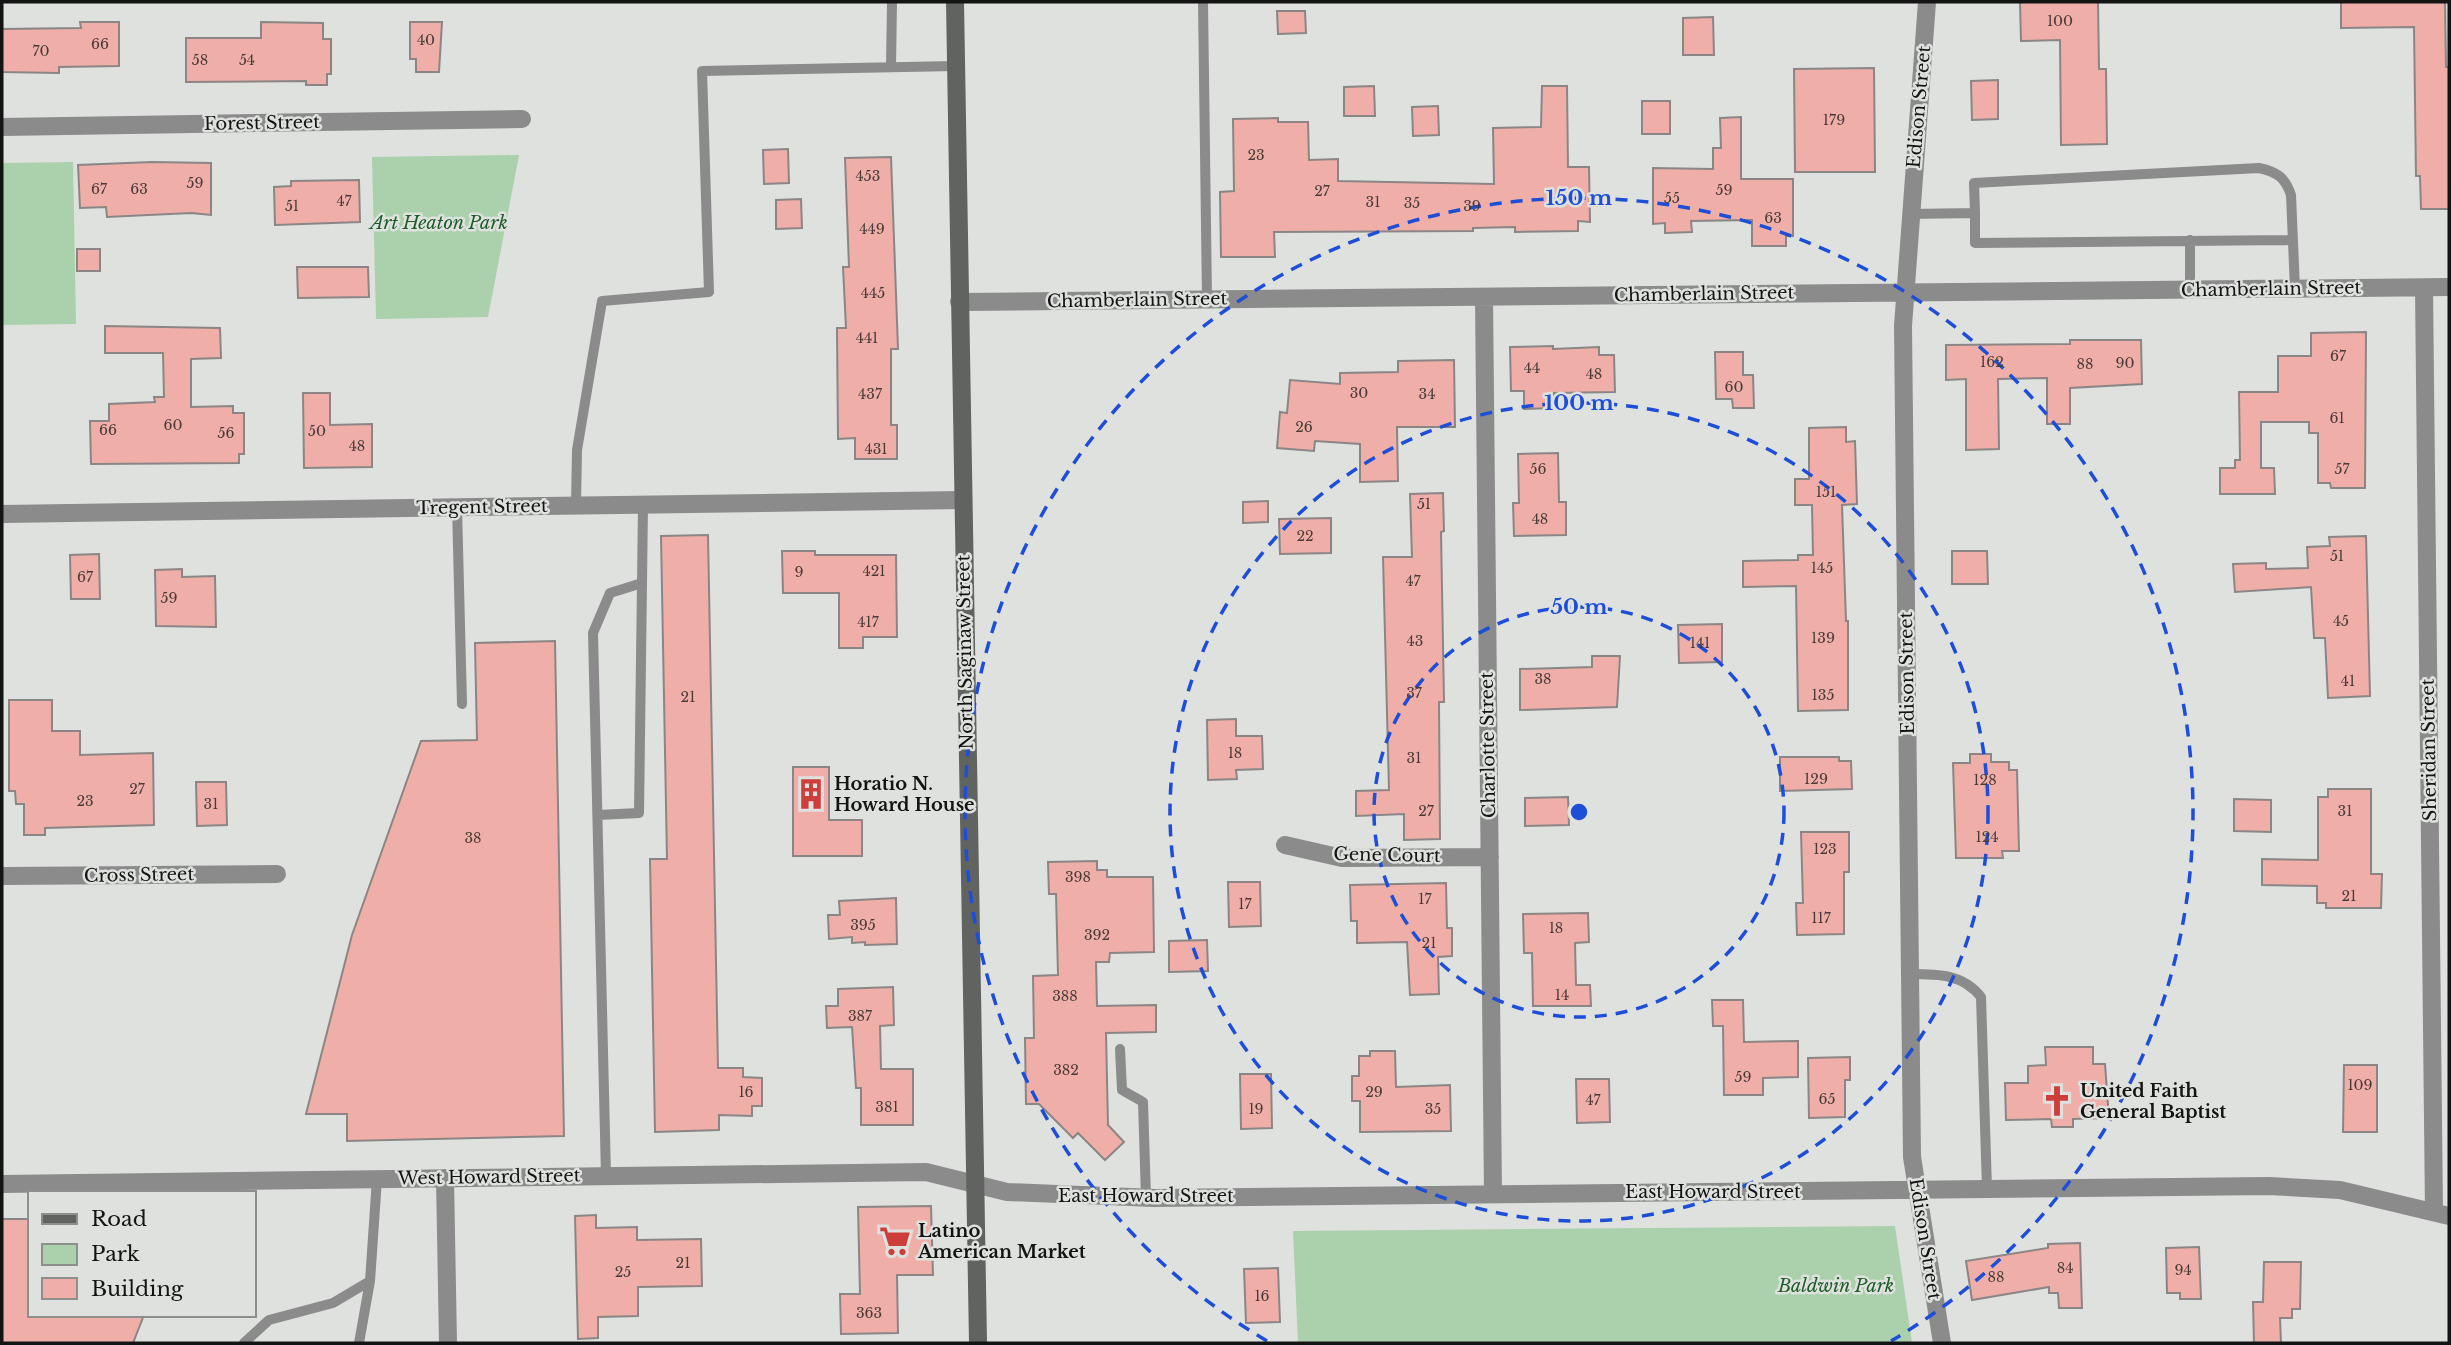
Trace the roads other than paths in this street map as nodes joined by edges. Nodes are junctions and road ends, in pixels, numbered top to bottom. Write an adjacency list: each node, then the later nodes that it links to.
1 (892, 2): 6 (lane)
2 (955, 2): 5 (street, North Saginaw Street)
3 (1203, 2): 19 (lane)
4 (1927, 2): 10 (street, Edison Street)
5 (956, 66): 6 (lane); 20 (street, North Saginaw Street)
6 (891, 67): 23 (lane)
7 (522, 119): 8 (street, Forest Street)
8 (2, 127)
9 (1975, 213): 10 (lane); 11 (lane); 12 (lane)
10 (1909, 214): 17 (street, Edison Street)
11 (2190, 240): 12 (lane); 16 (lane)
12 (2293, 240): 15 (lane)
13 (2449, 287): 14 (street, Chamberlain Street)
14 (2424, 288): 15 (street, Chamberlain Street); 44 (street, Sheridan Street)
15 (2295, 289): 16 (street, Chamberlain Street)
16 (2190, 290): 17 (street, Chamberlain Street)
17 (1905, 293): 18 (street, Chamberlain Street); 33 (street, Edison Street)
18 (1484, 297): 19 (street, Chamberlain Street); 30 (street, Charlotte Street)
19 (1207, 299): 20 (street, Chamberlain Street)
20 (959, 302): 21 (street, North Saginaw Street)
21 (962, 500): 22 (street, Tregent Street); 39 (street, North Saginaw Street)
22 (643, 504): 23 (street, Tregent Street); 26 (lane)
23 (576, 505): 24 (street, Tregent Street)
24 (457, 508): 25 (street, Tregent Street); 27 (lane)
25 (2, 514)
26 (642, 583): 28 (lane); 28 (lane)
27 (462, 704)
28 (598, 815): 35 (lane)
29 (1285, 845): 30 (street, Gene Court)
30 (1490, 856): 42 (street, Charlotte Street)
31 (277, 874): 32 (street, Cross Street)
32 (2, 876)
33 (1910, 974): 40 (lane); 41 (street, Edison Street)
34 (1120, 1049): 43 (lane)
35 (606, 1176): 36 (street, West Howard Street); 39 (street, West Howard Street)
36 (445, 1178): 37 (street, West Howard Street); 48 (street)
37 (377, 1179): 38 (street, West Howard Street); 45 (lane)
38 (2, 1184)
39 (975, 1184): 43 (street, East Howard Street); 49 (street, North Saginaw Street)
40 (1987, 1189): 41 (street, East Howard Street); 44 (street, East Howard Street)
41 (1918, 1190): 42 (street, East Howard Street); 50 (street, Edison Street)
42 (1493, 1194): 43 (street, East Howard Street)
43 (1146, 1198)
44 (2442, 1214)
45 (370, 1281): 46 (lane); 47 (lane)
46 (244, 1343)
47 (359, 1343)
48 (448, 1343)
49 (978, 1343)
50 (1942, 1343)

